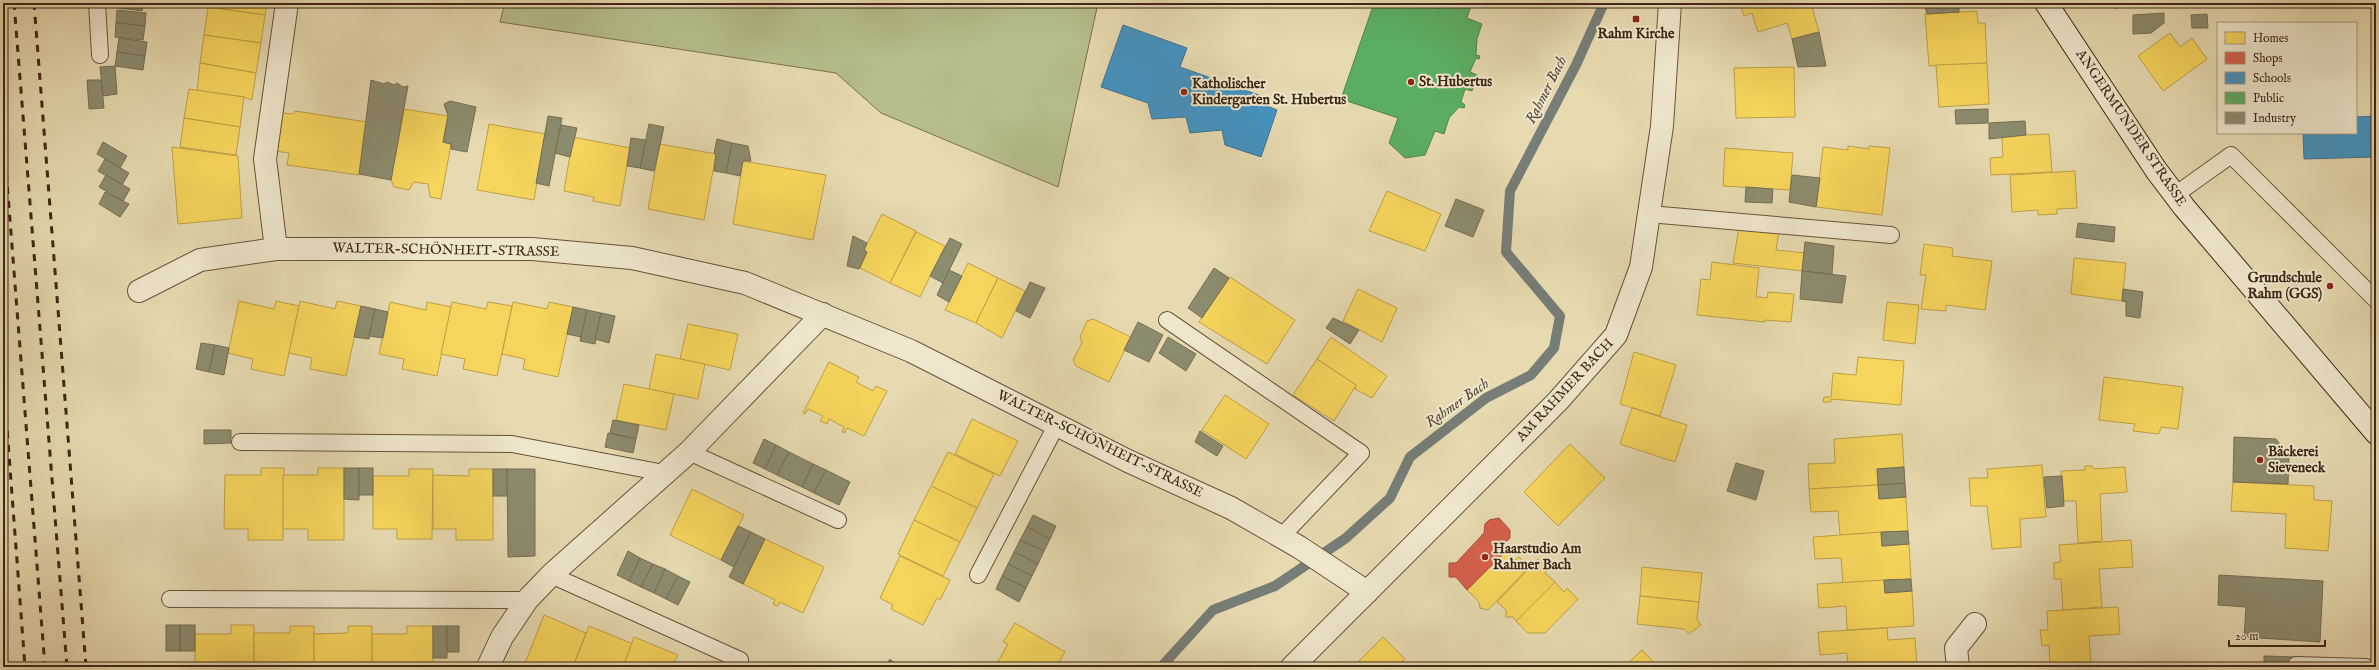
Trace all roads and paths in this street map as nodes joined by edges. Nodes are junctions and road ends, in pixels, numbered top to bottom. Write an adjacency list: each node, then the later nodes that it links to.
1 (97, 3): 5 (lane)
2 (287, 3): 9 (street)
3 (1670, 3): 7 (street, AM RAHMER BACH)
4 (2046, 3): 6 (street, ANGERMUNDER STRASSE)
5 (100, 55)
6 (2175, 195): 11 (lane); 15 (street, ANGERMUNDER STRASSE)
7 (1649, 214): 8 (lane); 23 (street, AM RAHMER BACH)
8 (1891, 235)
9 (276, 249): 10 (street, WALTER-SCHÖNHEIT-STRASSE); 12 (street, WALTER-SCHÖNHEIT-STRASSE)
10 (139, 290)
11 (2376, 300)
12 (823, 314): 14 (street, WALTER-SCHÖNHEIT-STRASSE); 17 (street)
13 (1167, 320): 20 (lane)
14 (1057, 424): 20 (street, WALTER-SCHÖNHEIT-STRASSE); 22 (lane)
15 (2376, 433)
16 (240, 442): 18 (lane)
17 (689, 452): 18 (street); 19 (lane)
18 (664, 473): 21 (street)
19 (838, 520)
20 (1290, 542): 23 (street, WALTER-SCHÖNHEIT-STRASSE)
21 (552, 575): 25 (street); 27 (lane)
22 (978, 575)
23 (1367, 592): 30 (street, AM RAHMER BACH)
24 (170, 599): 25 (lane)
25 (527, 600): 29 (street)
26 (1975, 624): 31 (street)
27 (740, 660)
28 (2296, 665): 32 (lane)
29 (488, 667)
30 (1292, 667)
31 (1958, 667)
32 (2366, 667)

